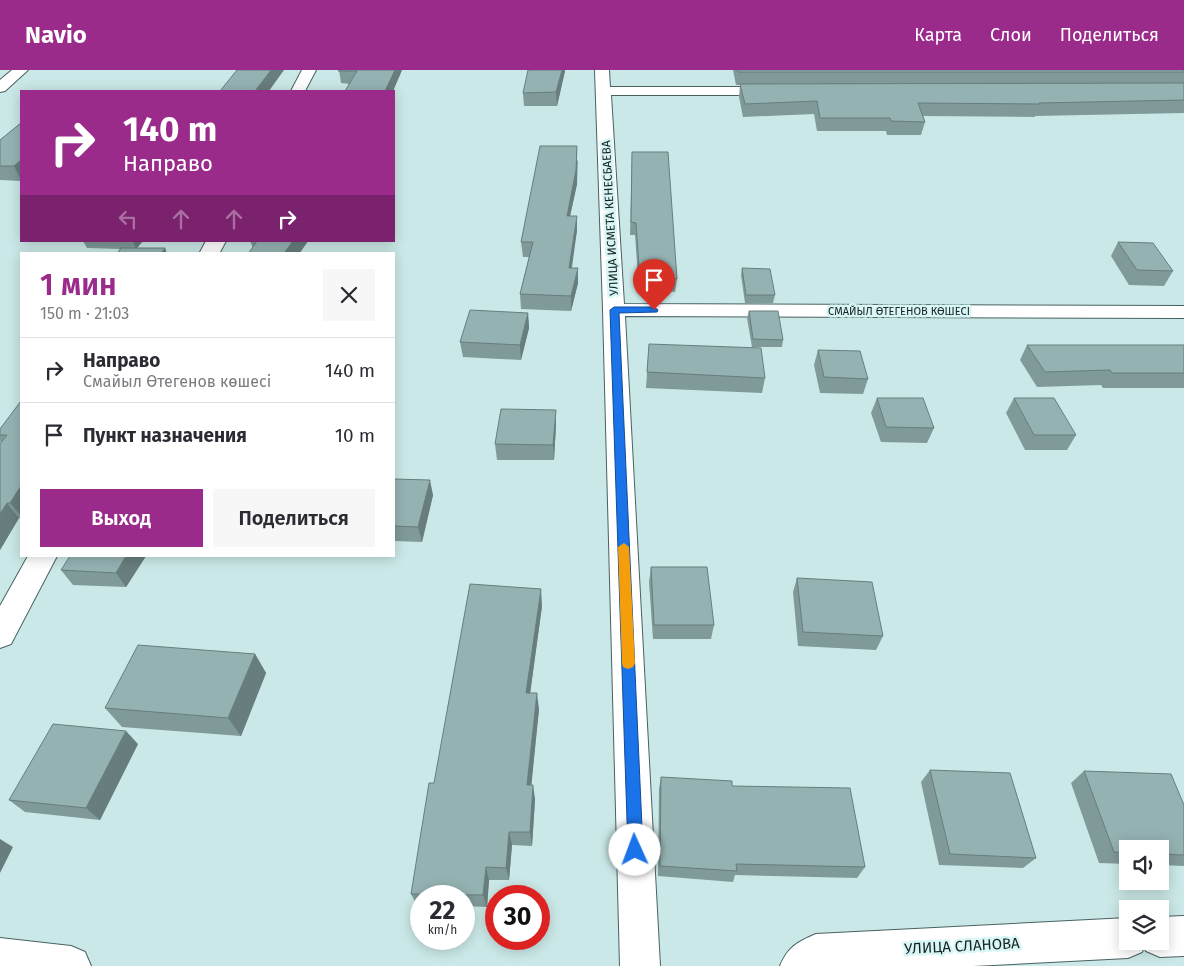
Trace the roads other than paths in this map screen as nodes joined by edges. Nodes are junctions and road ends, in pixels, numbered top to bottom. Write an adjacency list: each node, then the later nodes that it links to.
1 (21, 70): 4 (street)
2 (309, 70): 5 (street)
3 (603, 80): 6 (street); 7 (street, УЛИЦА ИСМЕТА КЕНЕСБАЕВА)
4 (0, 88)
5 (299, 90)
6 (794, 91)
7 (614, 310): 8 (street, СМАЙЫЛ ӨТЕГЕНОВ КӨШЕСІ); 16 (street, УЛИЦА ИСМЕТА КЕНЕСБАЕВА)
8 (1184, 312)
9 (42, 557): 10 (street)
10 (0, 635)
11 (1184, 936): 12 (street)
12 (1169, 937)
13 (1119, 938): 17 (street, УЛИЦА СЛАНОВА)
14 (0, 958): 15 (street)
15 (71, 966)
16 (640, 966)
17 (800, 966)

